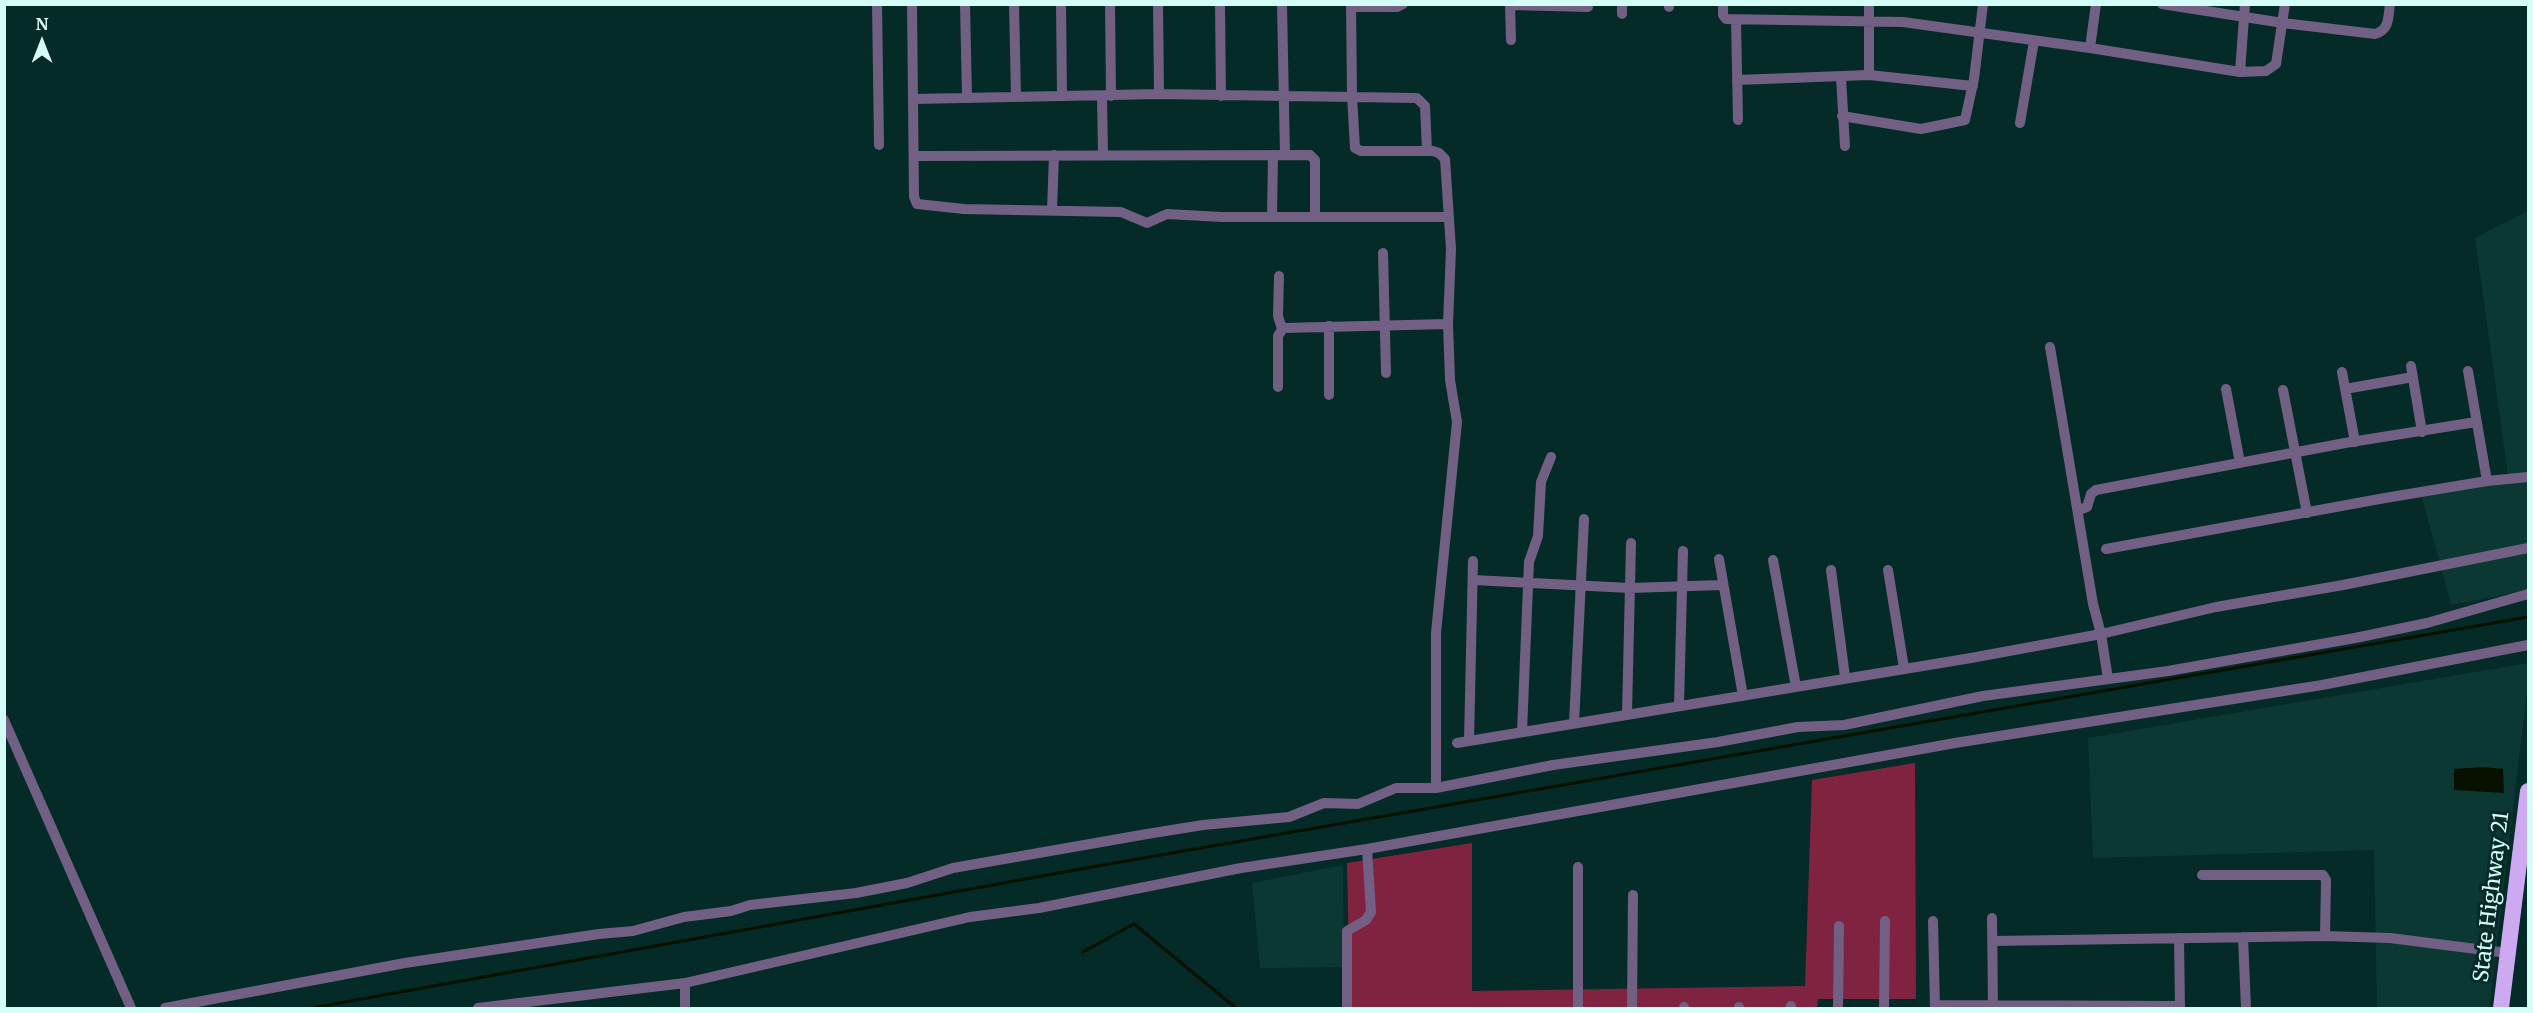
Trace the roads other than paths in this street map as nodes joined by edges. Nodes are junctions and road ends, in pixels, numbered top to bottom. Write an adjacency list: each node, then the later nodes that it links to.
1 (877, 4): 47 (street)
2 (912, 4): 43 (street)
3 (965, 4): 42 (street)
4 (1014, 4): 41 (street)
5 (1060, 4): 36 (street)
6 (1110, 4): 37 (street)
7 (1158, 4): 35 (street)
8 (1220, 4): 38 (street)
9 (1282, 4): 39 (street)
10 (1403, 4): 20 (street)
11 (1724, 4): 23 (street)
12 (1869, 4): 24 (street)
13 (1983, 4): 26 (street)
14 (2096, 4): 29 (street)
15 (2162, 4): 22 (street)
16 (2245, 4): 22 (street)
17 (2285, 4): 25 (street)
18 (2390, 4): 25 (street)
19 (1510, 5): 21 (street); 27 (street)
20 (1351, 6): 40 (street)
21 (1588, 8)
22 (2244, 17): 25 (street); 30 (street)
23 (1736, 20): 24 (street); 33 (street)
24 (1869, 20): 26 (street); 31 (street)
25 (2283, 23): 30 (street)
26 (1979, 32): 28 (street); 34 (street)
27 (1511, 40)
28 (2034, 41): 29 (street); 46 (street)
29 (2090, 48): 30 (street)
30 (2240, 72)
31 (1869, 75): 32 (street); 34 (street)
32 (1841, 77): 33 (street); 44 (street)
33 (1737, 80): 45 (street)
34 (1973, 86): 44 (street)
35 (1159, 94): 37 (street); 38 (street)
36 (1062, 96): 37 (street); 41 (street)
37 (1106, 96): 51 (street)
38 (1221, 96): 39 (street)
39 (1283, 96): 40 (street); 53 (street)
40 (1352, 96): 49 (street); 49 (street)
41 (1016, 97): 42 (street)
42 (967, 98): 43 (street)
43 (914, 99): 54 (street)
44 (1842, 116): 48 (street)
45 (1738, 120)
46 (2020, 123)
47 (879, 145)
48 (1845, 146)
49 (1426, 151): 58 (street)
50 (1054, 155): 51 (street); 54 (street); 55 (street)
51 (1103, 155): 52 (street)
52 (1273, 155): 53 (street); 56 (street)
53 (1285, 155): 57 (street)
54 (914, 156): 55 (street)
55 (1052, 210): 56 (street)
56 (1272, 217): 57 (street)
57 (1315, 217): 58 (street)
58 (1449, 217): 61 (street)
59 (1383, 253): 62 (street)
60 (1279, 276): 64 (street)
61 (1448, 324): 62 (street); 115 (street)
62 (1386, 325): 63 (street); 68 (street)
63 (1329, 326): 64 (street); 73 (street)
64 (1282, 329): 69 (street)
65 (2050, 347): 82 (street)
66 (2468, 371): 74 (street)
67 (2342, 372): 71 (street)
68 (1386, 373)
69 (1278, 387)
70 (2226, 389): 79 (street)
71 (2345, 389): 75 (street); 76 (street)
72 (2283, 390): 77 (street)
73 (1329, 395)
74 (2476, 422): 75 (street); 81 (street)
75 (2422, 432): 76 (street)
76 (2355, 442): 77 (street)
77 (2296, 452): 79 (street); 83 (street)
78 (1551, 457): 95 (street)
79 (2240, 463): 82 (street)
80 (2529, 477): 81 (street)
81 (2487, 481): 83 (street)
82 (2082, 509): 101 (street)
83 (2307, 513): 87 (street)
84 (1584, 519): 97 (street)
85 (1631, 543): 99 (street)
86 (2529, 548): 101 (street)
87 (2106, 549)
88 (1683, 551): 98 (street)
89 (1719, 559): 96 (street)
90 (1773, 560): 106 (street)
91 (1473, 561): 94 (street)
92 (1831, 570): 104 (street)
93 (1888, 570): 103 (street)
94 (1473, 580): 95 (street); 113 (street)
95 (1528, 583): 97 (street); 112 (street)
96 (1722, 585): 98 (street); 107 (street)
97 (1581, 586): 99 (street); 111 (street)
98 (1682, 587): 99 (street); 108 (street)
99 (1630, 588): 109 (street)
100 (2529, 594): 105 (street)
101 (2101, 634): 103 (street); 105 (street)
102 (2529, 645): 117 (street)
103 (1904, 668): 104 (street)
104 (1845, 677): 106 (street)
105 (2108, 679): 115 (street)
106 (1796, 687): 107 (street)
107 (1743, 696): 108 (street)
108 (1679, 705): 109 (street)
109 (1627, 714): 111 (street)
110 (4, 720): 135 (street)
111 (1574, 723): 112 (street)
112 (1522, 732): 113 (street)
113 (1469, 741): 114 (street)
114 (1457, 743)
115 (1436, 788): 136 (street)
116 (2529, 790): 118 (highway, State Highway 21)
117 (1366, 849): 131 (street); 139 (street)
118 (2525, 859): 130 (highway, State Highway 21)
119 (1578, 867): 140 (street)
120 (2202, 875): 126 (street)
121 (1633, 895): 141 (street)
122 (1992, 918): 129 (street)
123 (1885, 921): 143 (street)
124 (1933, 921): 133 (street)
125 (1839, 926): 142 (street)
126 (2325, 936): 127 (street); 130 (street)
127 (2243, 937): 128 (street); 144 (street)
128 (2179, 938): 129 (street); 134 (street)
129 (1993, 941): 132 (street)
130 (2508, 952): 145 (highway, State Highway 21)
131 (685, 983): 137 (street); 138 (street)
132 (1993, 1006): 133 (street); 134 (street)
133 (1935, 1007)
134 (2180, 1007)
135 (131, 1008)
136 (165, 1008)
137 (478, 1008)
138 (685, 1008)
139 (1347, 1008)
140 (1578, 1008)
141 (1632, 1008)
142 (1838, 1008)
143 (1884, 1008)
144 (2246, 1008)
145 (2501, 1008)

